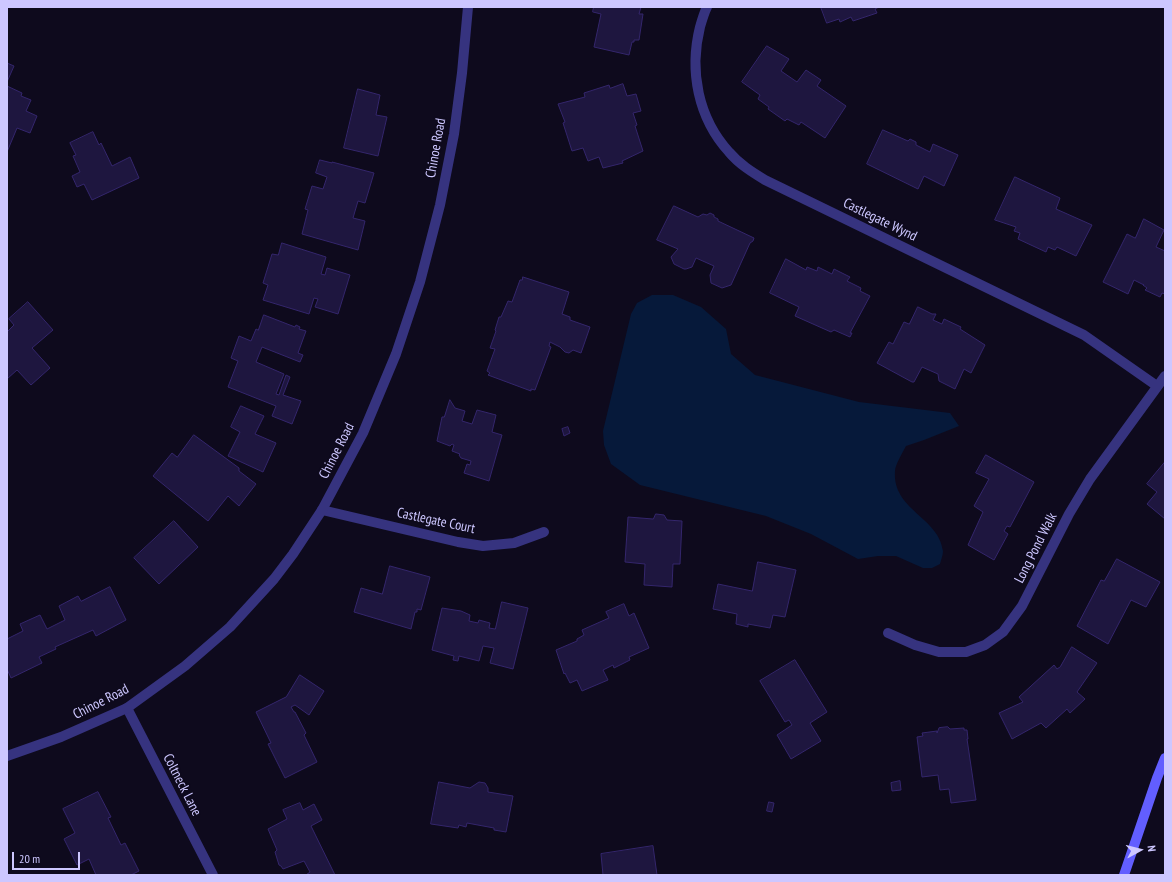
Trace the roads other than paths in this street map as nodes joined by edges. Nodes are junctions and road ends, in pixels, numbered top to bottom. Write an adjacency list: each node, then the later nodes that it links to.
1 (468, 7): 5 (street, Chinoe Road)
2 (707, 7): 4 (street, Castlegate Wynd)
3 (1165, 376): 4 (street, Long Pond Walk)
4 (1157, 386): 7 (street, Long Pond Walk)
5 (322, 510): 6 (street, Castlegate Court); 8 (street, Chinoe Road)
6 (544, 532)
7 (888, 633)
8 (127, 708): 9 (street, Chinoe Road); 11 (street, Coltneck Lane)
9 (7, 756)
10 (1165, 758): 12 (main road)
11 (213, 875)
12 (1124, 875)

